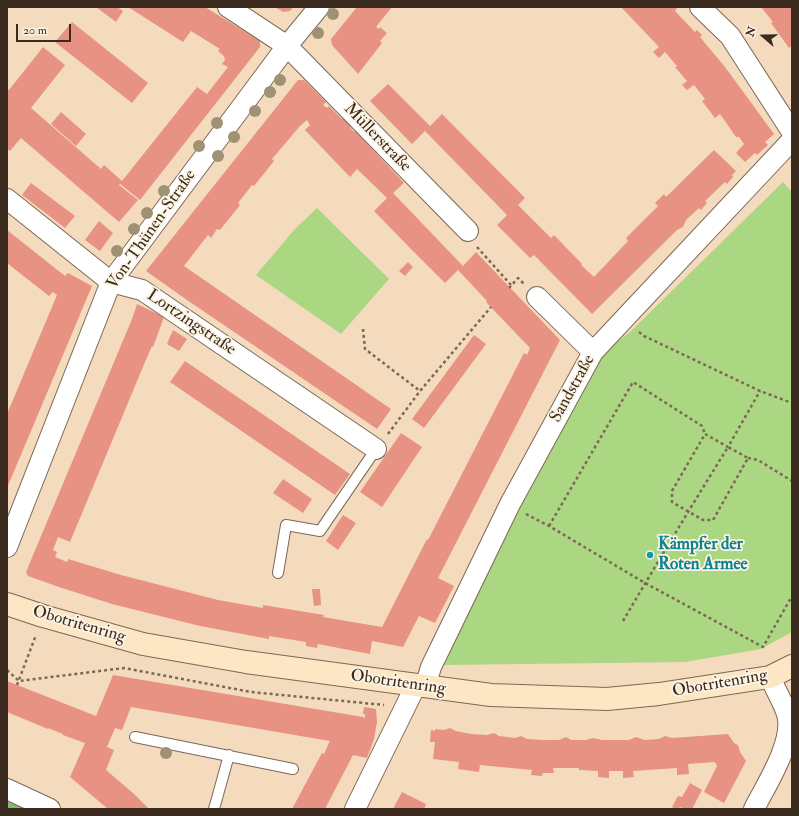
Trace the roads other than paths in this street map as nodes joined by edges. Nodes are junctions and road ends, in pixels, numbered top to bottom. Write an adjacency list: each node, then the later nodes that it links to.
1 (228, 7): 4 (street, Müllerstraße)
2 (319, 7): 4 (street, Von-Thünen-Straße)
3 (700, 7): 5 (street)
4 (288, 46): 8 (street, Müllerstraße); 9 (street, Von-Thünen-Straße)
5 (792, 132)
6 (792, 140): 11 (street, Sandstraße)
7 (7, 199): 9 (street, Lortzingstraße)
8 (468, 231)
9 (111, 282): 12 (street, Lortzingstraße); 13 (street, Von-Thünen-Straße)
10 (537, 297): 11 (street)
11 (593, 352): 18 (street, Sandstraße)
12 (376, 449): 14 (lane)
13 (7, 547)
14 (278, 573)
15 (7, 604): 18 (street, Obotritenring)
16 (792, 666): 17 (street, Obotritenring)
17 (770, 677): 18 (street, Obotritenring); 26 (street)
18 (421, 686): 25 (street, Sandstraße)
19 (135, 737): 20 (lane)
20 (229, 755): 21 (lane); 24 (lane)
21 (293, 769)
22 (7, 788): 23 (street)
23 (50, 809)
24 (214, 809)
25 (355, 809)
26 (754, 809)

